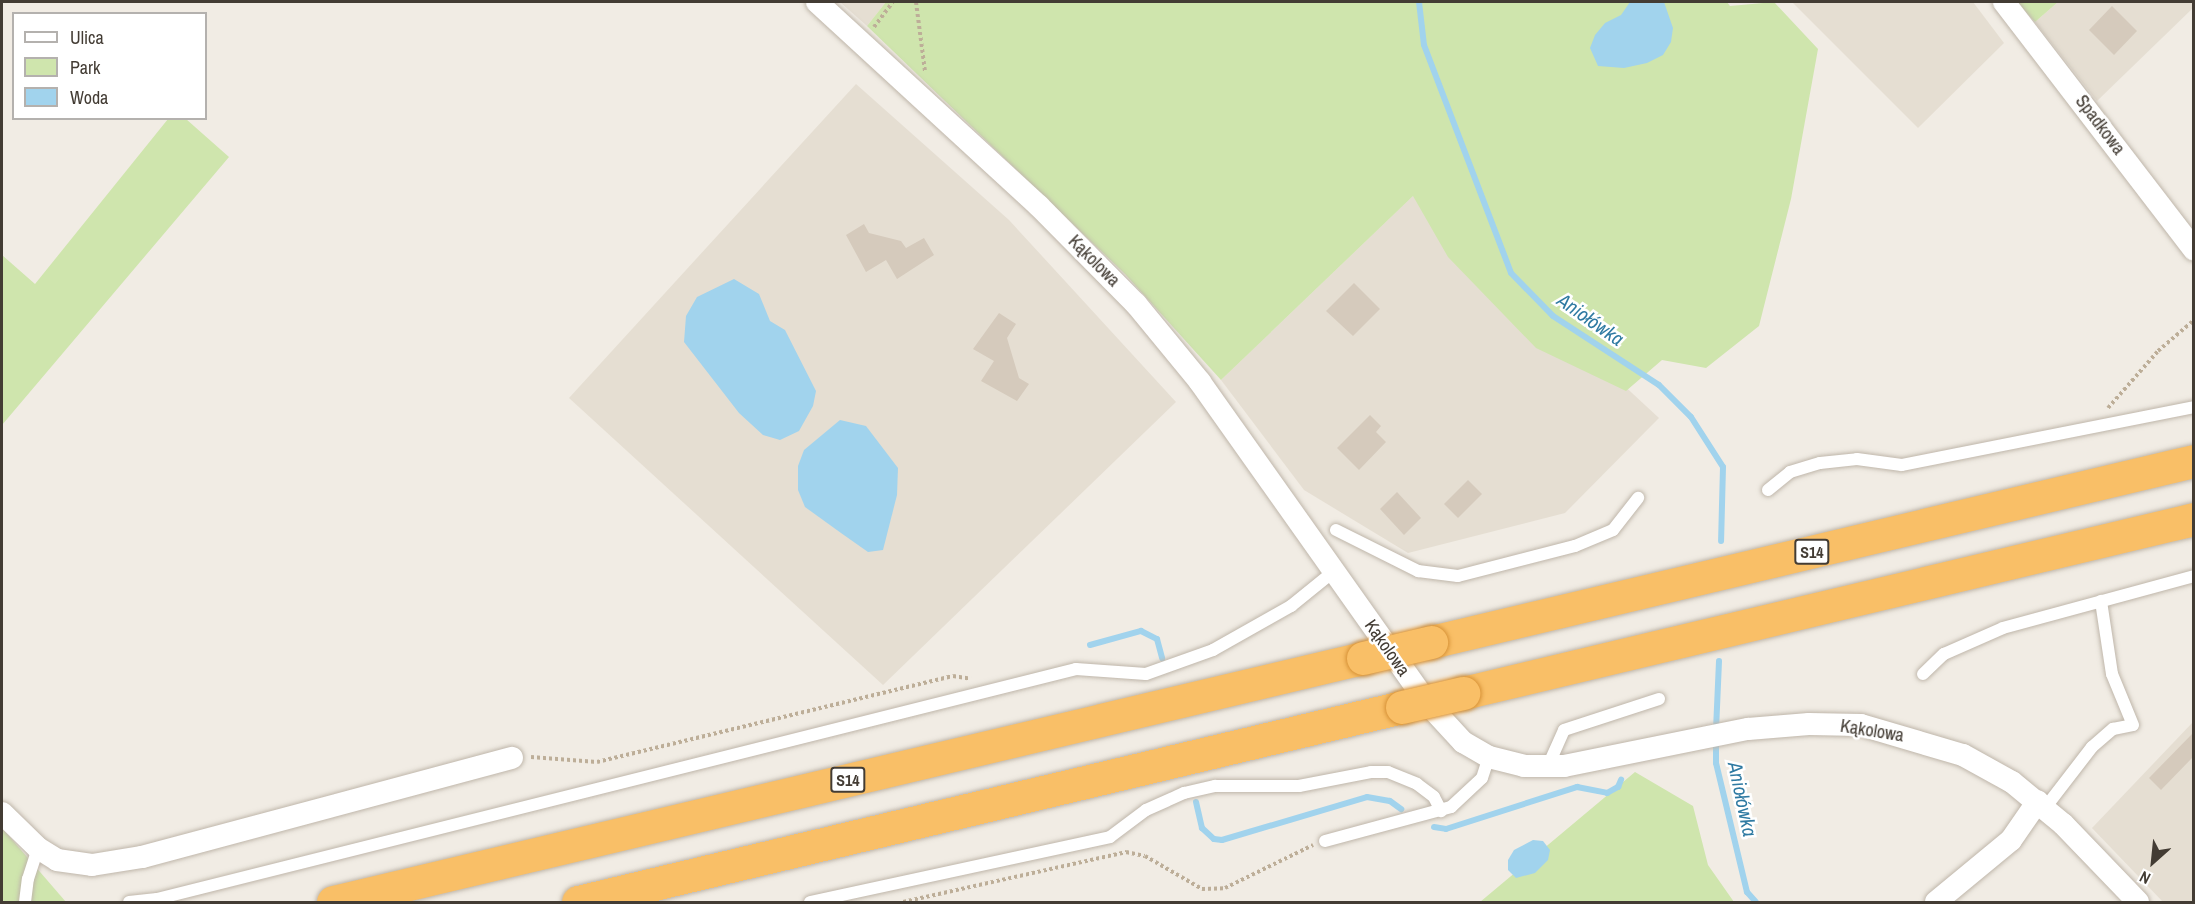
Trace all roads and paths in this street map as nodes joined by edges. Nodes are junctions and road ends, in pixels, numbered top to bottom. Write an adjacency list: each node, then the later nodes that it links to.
1 (817, 2): 5 (street, Kąkolowa)
2 (893, 2): 5 (path)
3 (916, 2): 6 (path)
4 (2004, 2): 7 (street, Spadkowa)
5 (862, 43): 6 (street, Kąkolowa)
6 (937, 112): 16 (street, Kąkolowa)
7 (2193, 250)
8 (2193, 320): 10 (path)
9 (2193, 406): 10 (lane)
10 (2090, 428): 12 (lane)
11 (2193, 461): 32 (highway, S14, bridge)
12 (1768, 490)
13 (1638, 498): 15 (lane)
14 (2193, 519): 33 (highway, bridge)
15 (1336, 530)
16 (1334, 572): 20 (lane); 22 (street, Kąkolowa)
17 (2193, 576): 18 (lane)
18 (2101, 601): 19 (lane); 25 (lane)
19 (1923, 674)
20 (1010, 685): 23 (path); 31 (lane)
21 (1659, 699): 24 (lane)
22 (1489, 757): 24 (street, Kąkolowa); 26 (lane)
23 (512, 758): 29 (street)
24 (1548, 766): 25 (street, Kąkolowa)
25 (2042, 804): 36 (street); 37 (street, Kąkolowa)
26 (1441, 811): 28 (lane); 34 (lane)
27 (2, 813): 29 (street)
28 (1325, 841): 35 (path)
29 (38, 848): 30 (lane)
30 (26, 903)
31 (129, 903)
32 (333, 903)
33 (578, 903)
34 (810, 903)
35 (903, 903)
36 (1936, 903)
37 (2138, 903)

